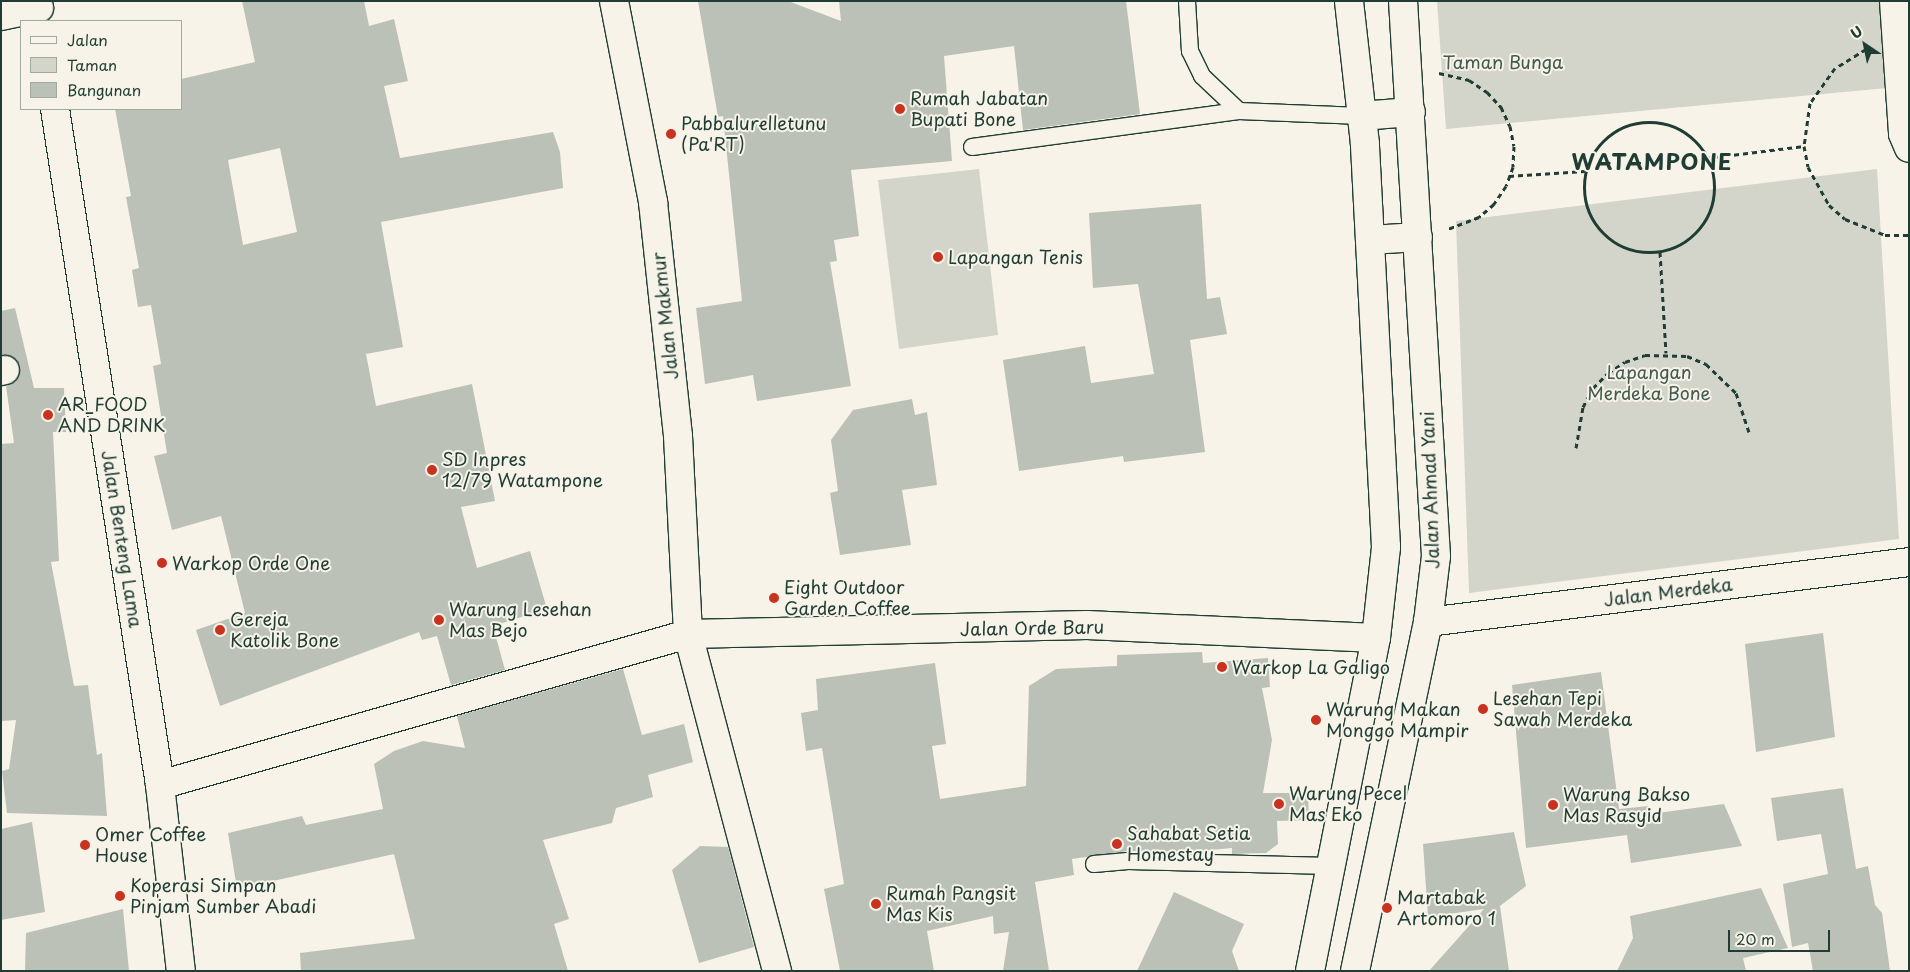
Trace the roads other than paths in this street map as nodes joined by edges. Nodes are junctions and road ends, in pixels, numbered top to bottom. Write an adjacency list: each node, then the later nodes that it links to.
1 (614, 1): 18 (street, Jalan Makmur)
2 (1187, 1): 9 (lane)
3 (1349, 1): 11 (street)
4 (1403, 1): 10 (street, Jalan Ahmad Yani)
5 (1894, 1): 13 (street)
6 (39, 10): 7 (street)
7 (1, 16)
8 (55, 110): 20 (street, Jalan Benteng Lama)
9 (1240, 111): 11 (lane); 12 (lane)
10 (1411, 112): 11 (street); 14 (street, Jalan Ahmad Yani)
11 (1361, 116): 15 (street)
12 (972, 147)
13 (1909, 148)
14 (1417, 235): 15 (street); 17 (street, Jalan Ahmad Yani)
15 (1370, 240): 19 (street)
16 (1909, 562): 17 (street, Jalan Merdeka)
17 (1428, 622): 26 (street, Jalan Ahmad Yani)
18 (688, 634): 19 (street, Jalan Orde Baru); 20 (street, Jalan Orde Baru); 24 (street, Jalan Makmur)
19 (1376, 638): 22 (street)
20 (160, 785): 23 (street, Jalan Benteng Lama)
21 (1094, 864): 22 (lane)
22 (1331, 866): 25 (street)
23 (181, 971)
24 (777, 971)
25 (1310, 971)
26 (1355, 971)

